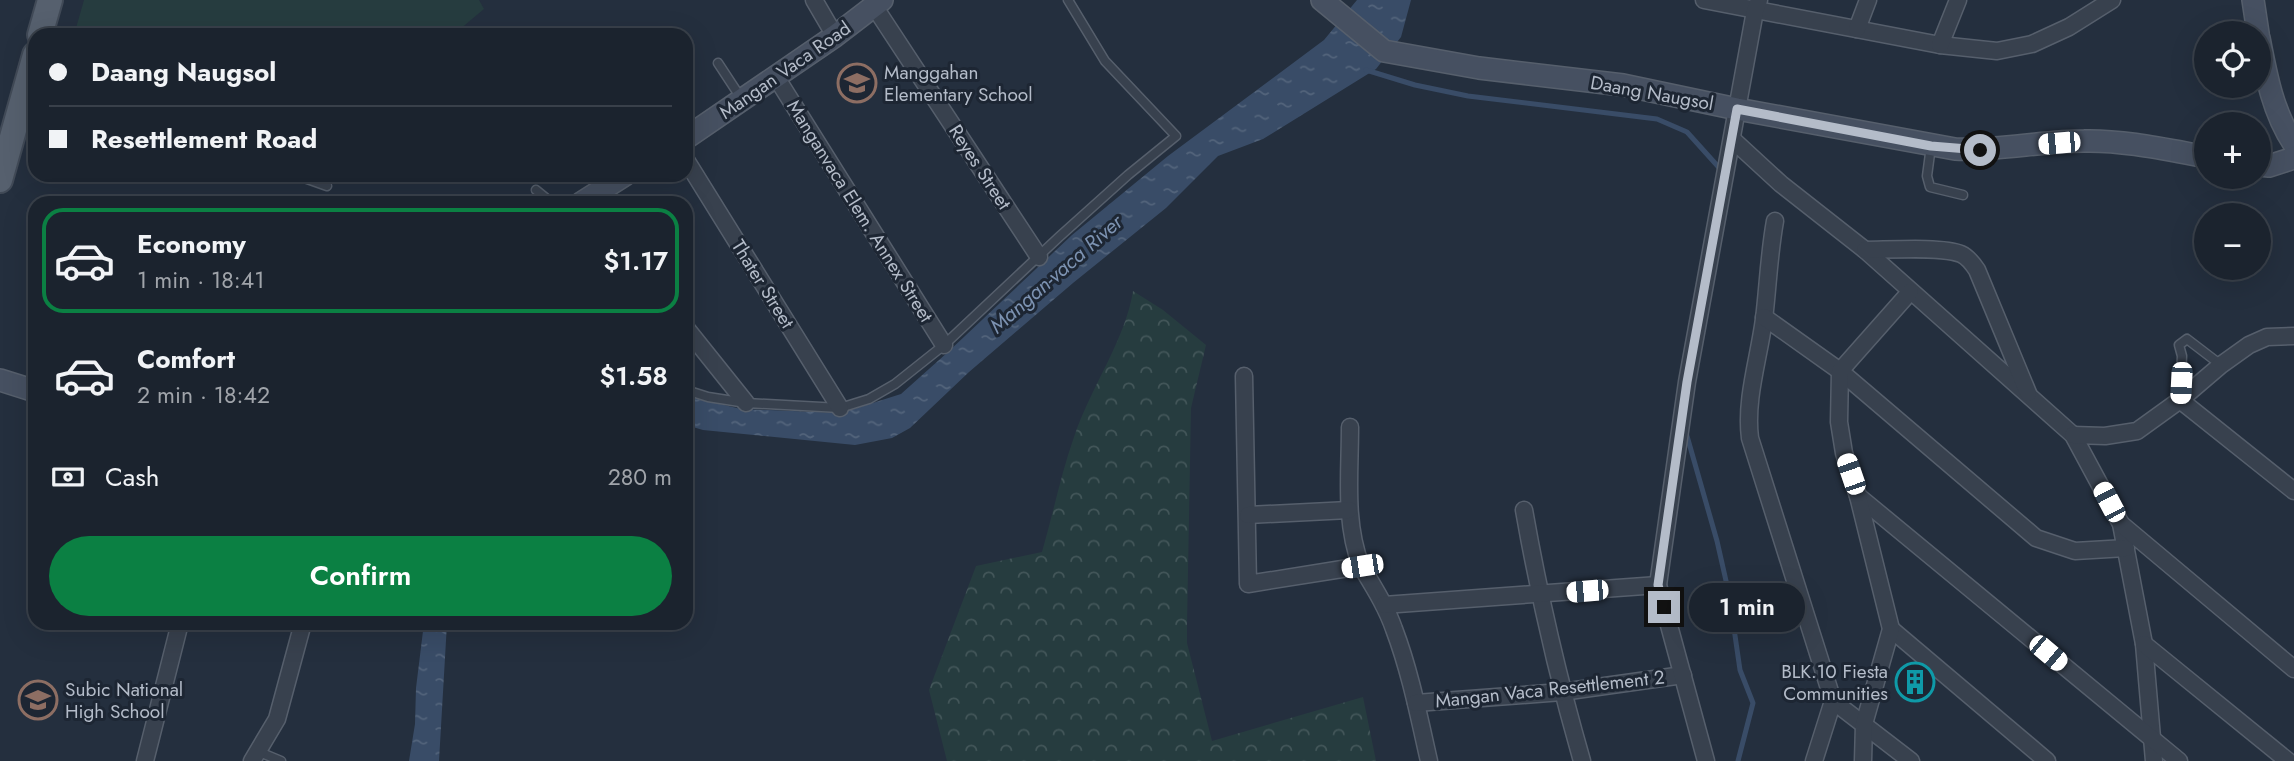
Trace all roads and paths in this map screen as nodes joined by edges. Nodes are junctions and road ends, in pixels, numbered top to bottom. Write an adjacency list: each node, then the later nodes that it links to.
1 (50, 0): 13 (main road)
2 (814, 0): 15 (street)
3 (1069, 0): 41 (lane)
4 (1704, 0): 11 (street)
5 (1868, 0): 14 (street)
6 (1958, 0): 16 (street)
7 (2112, 0): 16 (street)
8 (2252, 0): 12 (main road)
9 (878, 3): 15 (main road, Mangan Vaca Road); 41 (street, Reyes Street)
10 (1328, 6): 22 (main road, Daang Naugsol)
11 (1757, 6): 14 (street); 22 (street)
12 (2256, 21)
13 (42, 28)
14 (1857, 29): 16 (street)
15 (835, 36): 18 (main road, Mangan Vaca Road)
16 (1940, 45)
17 (718, 63): 20 (lane)
18 (776, 77): 20 (main road, Mangan Vaca Road); 46 (street, Manganvaca Elem. Annex Street)
19 (2271, 90): 25 (main road)
20 (742, 101): 23 (main road, Mangan Vaca Road)
21 (28, 105): 31 (main road)
22 (1737, 109): 24 (street); 26 (main road, Daang Naugsol)
23 (693, 133)
24 (1732, 139): 40 (street); 67 (street)
25 (2294, 144)
26 (1931, 146): 27 (main road, Daang Naugsol); 36 (lane)
27 (2194, 154)
28 (2294, 158): 29 (main road)
29 (2271, 165)
30 (693, 171): 56 (street, Thater Street)
31 (0, 180)
32 (316, 182): 34 (lane)
33 (614, 182): 38 (main road)
34 (327, 186)
35 (536, 190): 37 (lane)
36 (1963, 195)
37 (543, 196)
38 (593, 196)
39 (1775, 221): 43 (street)
40 (1865, 250): 42 (street); 53 (street)
41 (1039, 257): 46 (lane)
42 (1909, 292): 48 (street); 53 (street)
43 (1764, 317): 48 (street); 77 (street)
44 (2294, 336): 47 (street)
45 (693, 337): 55 (street)
46 (944, 345): 56 (lane)
47 (2221, 365): 54 (street); 54 (lane)
48 (1840, 371): 60 (street); 65 (street)
49 (1244, 376): 63 (street)
50 (0, 380): 51 (main road)
51 (28, 389)
52 (693, 392): 55 (lane)
53 (2030, 398): 58 (street)
54 (2180, 400): 58 (street); 59 (street)
55 (746, 403): 56 (lane)
56 (840, 408)
57 (1350, 427): 61 (street)
58 (2073, 435): 64 (street)
59 (2294, 491)
60 (1858, 495): 70 (street); 80 (street)
61 (1349, 510): 63 (street); 66 (street)
62 (1524, 510): 68 (street)
63 (1248, 515): 66 (street)
64 (2120, 524): 65 (street); 74 (street)
65 (2126, 548): 73 (street)
66 (1362, 566): 69 (street)
67 (1658, 585): 68 (street); 75 (street)
68 (1539, 595): 69 (street); 76 (street)
69 (1384, 605): 78 (street)
70 (1891, 629): 79 (street); 90 (street)
71 (178, 630): 82 (street)
72 (301, 630): 81 (street)
73 (2144, 644): 80 (street); 93 (street)
74 (2294, 669)
75 (1683, 675): 76 (street, Mangan Vaca Resettlement 2); 86 (street)
76 (1562, 692): 78 (street, Mangan Vaca Resettlement 2); 85 (street)
77 (1833, 701): 79 (street); 87 (street)
78 (1416, 703): 84 (street)
79 (1864, 724): 88 (street); 89 (street)
80 (2154, 740): 91 (street); 92 (street)
81 (254, 756): 83 (lane)
82 (145, 761)
83 (281, 761)
84 (1429, 761)
85 (1582, 761)
86 (1706, 761)
87 (1814, 761)
88 (1863, 761)
89 (1911, 761)
90 (2047, 761)
91 (2154, 761)
92 (2179, 761)
93 (2288, 761)

